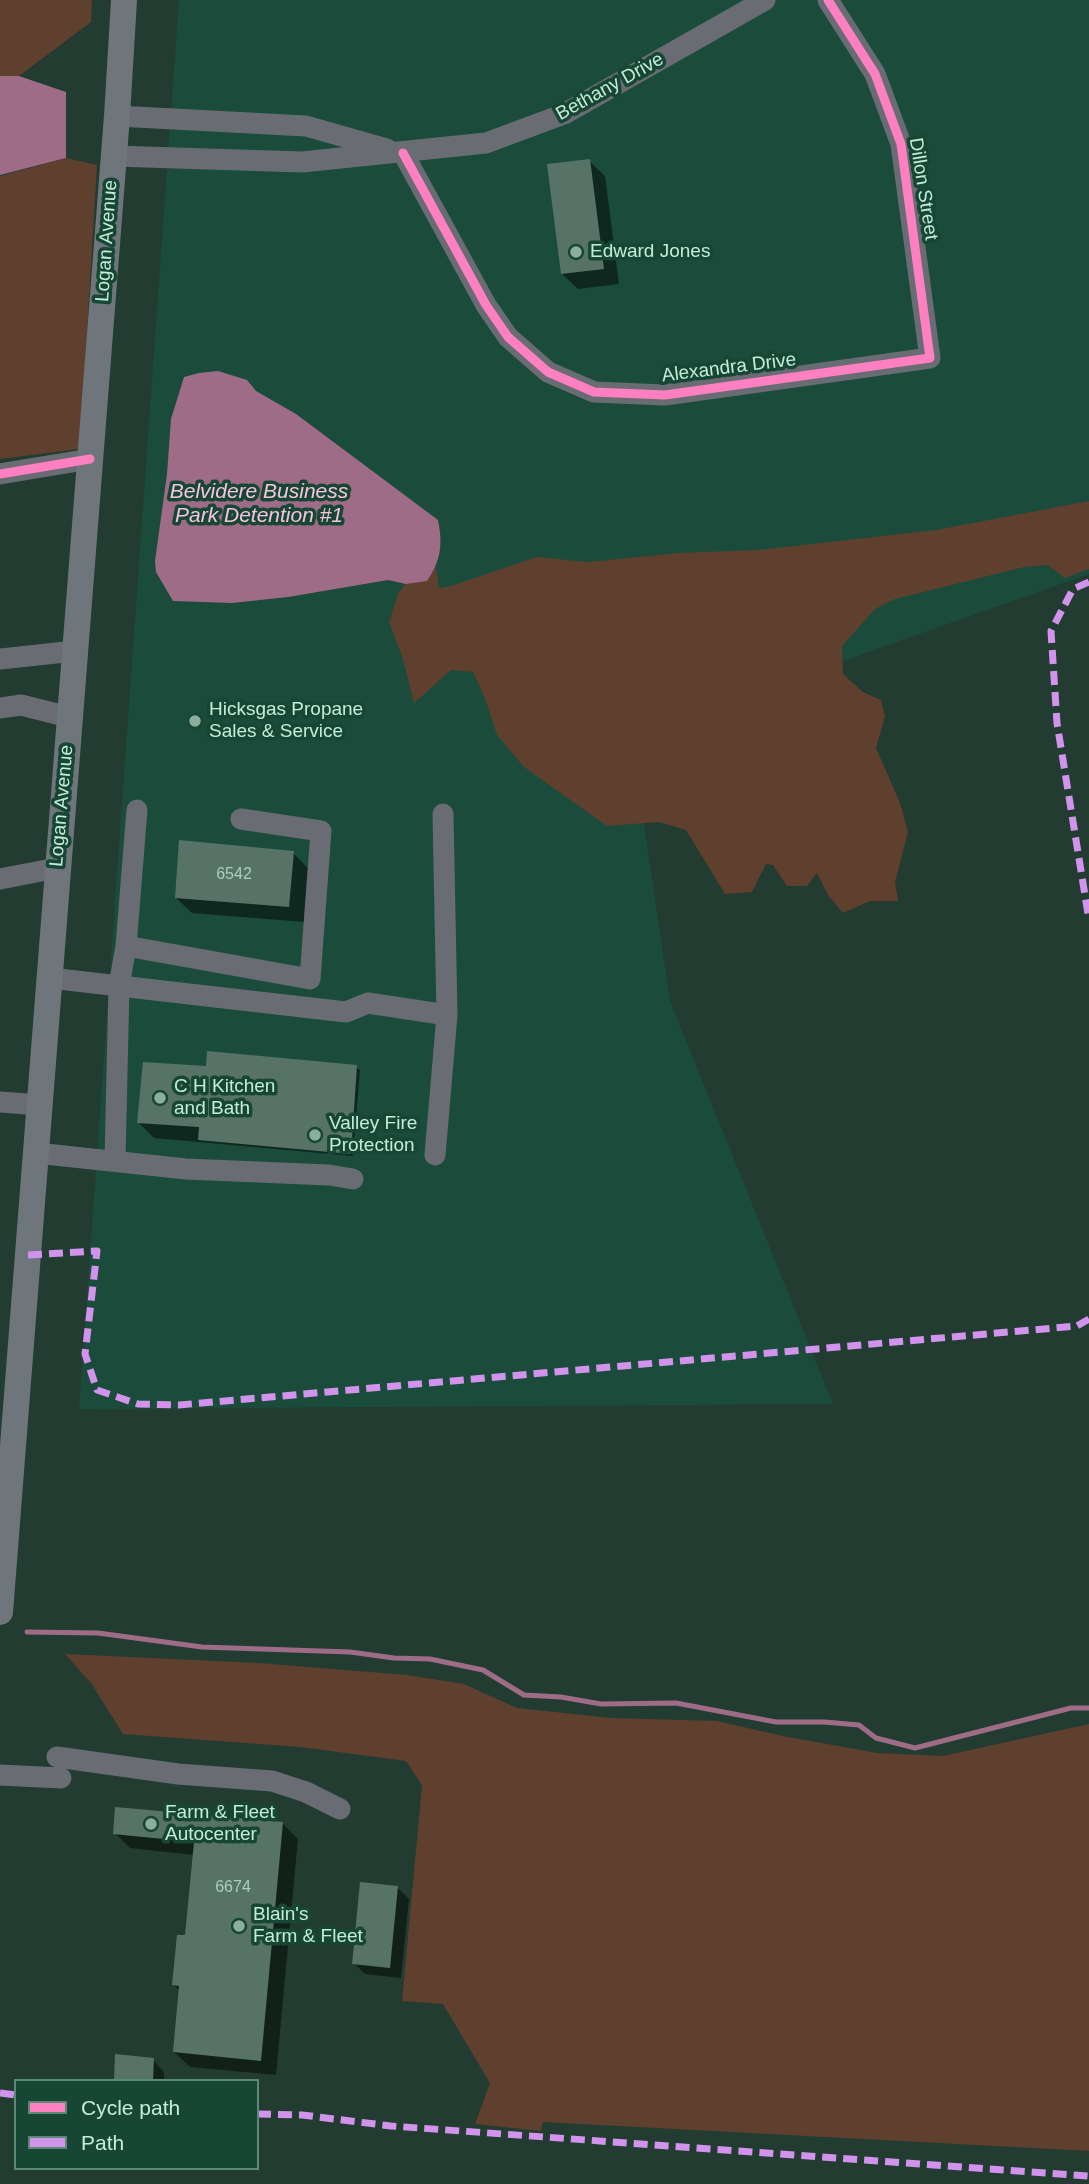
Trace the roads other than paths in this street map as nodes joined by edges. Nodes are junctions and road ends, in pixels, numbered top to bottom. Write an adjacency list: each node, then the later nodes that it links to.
1 (124, 0): 4 (main road, Logan Avenue)
2 (765, 0): 5 (street, Bethany Drive)
3 (828, 0): 7 (street, Dillon Street)
4 (117, 116): 5 (street, Bethany Drive); 6 (main road, Logan Avenue)
5 (403, 153): 6 (street, Bethany Drive); 7 (street, Alexandra Drive)
6 (114, 156): 8 (main road, Logan Avenue)
7 (930, 358)
8 (90, 459): 9 (street); 10 (main road, Logan Avenue)
9 (0, 474)
10 (75, 652): 11 (street); 13 (main road, Logan Avenue)
11 (0, 659)
12 (0, 708): 13 (street)
13 (69, 717): 17 (main road, Logan Avenue)
14 (137, 810): 19 (street)
15 (443, 814): 22 (street)
16 (241, 819): 19 (street)
17 (57, 868): 18 (street); 20 (main road, Logan Avenue)
18 (0, 879)
19 (125, 946): 21 (street)
20 (50, 978): 21 (street); 24 (main road, Logan Avenue)
21 (119, 986): 22 (street); 27 (street)
22 (447, 1015): 26 (street)
23 (0, 1102): 24 (street)
24 (40, 1105): 25 (main road, Logan Avenue)
25 (36, 1153): 27 (street); 29 (main road, Logan Avenue)
26 (435, 1155)
27 (115, 1161): 28 (street)
28 (353, 1179)
29 (0, 1612)
30 (0, 1775): 31 (street)
31 (340, 1809)

